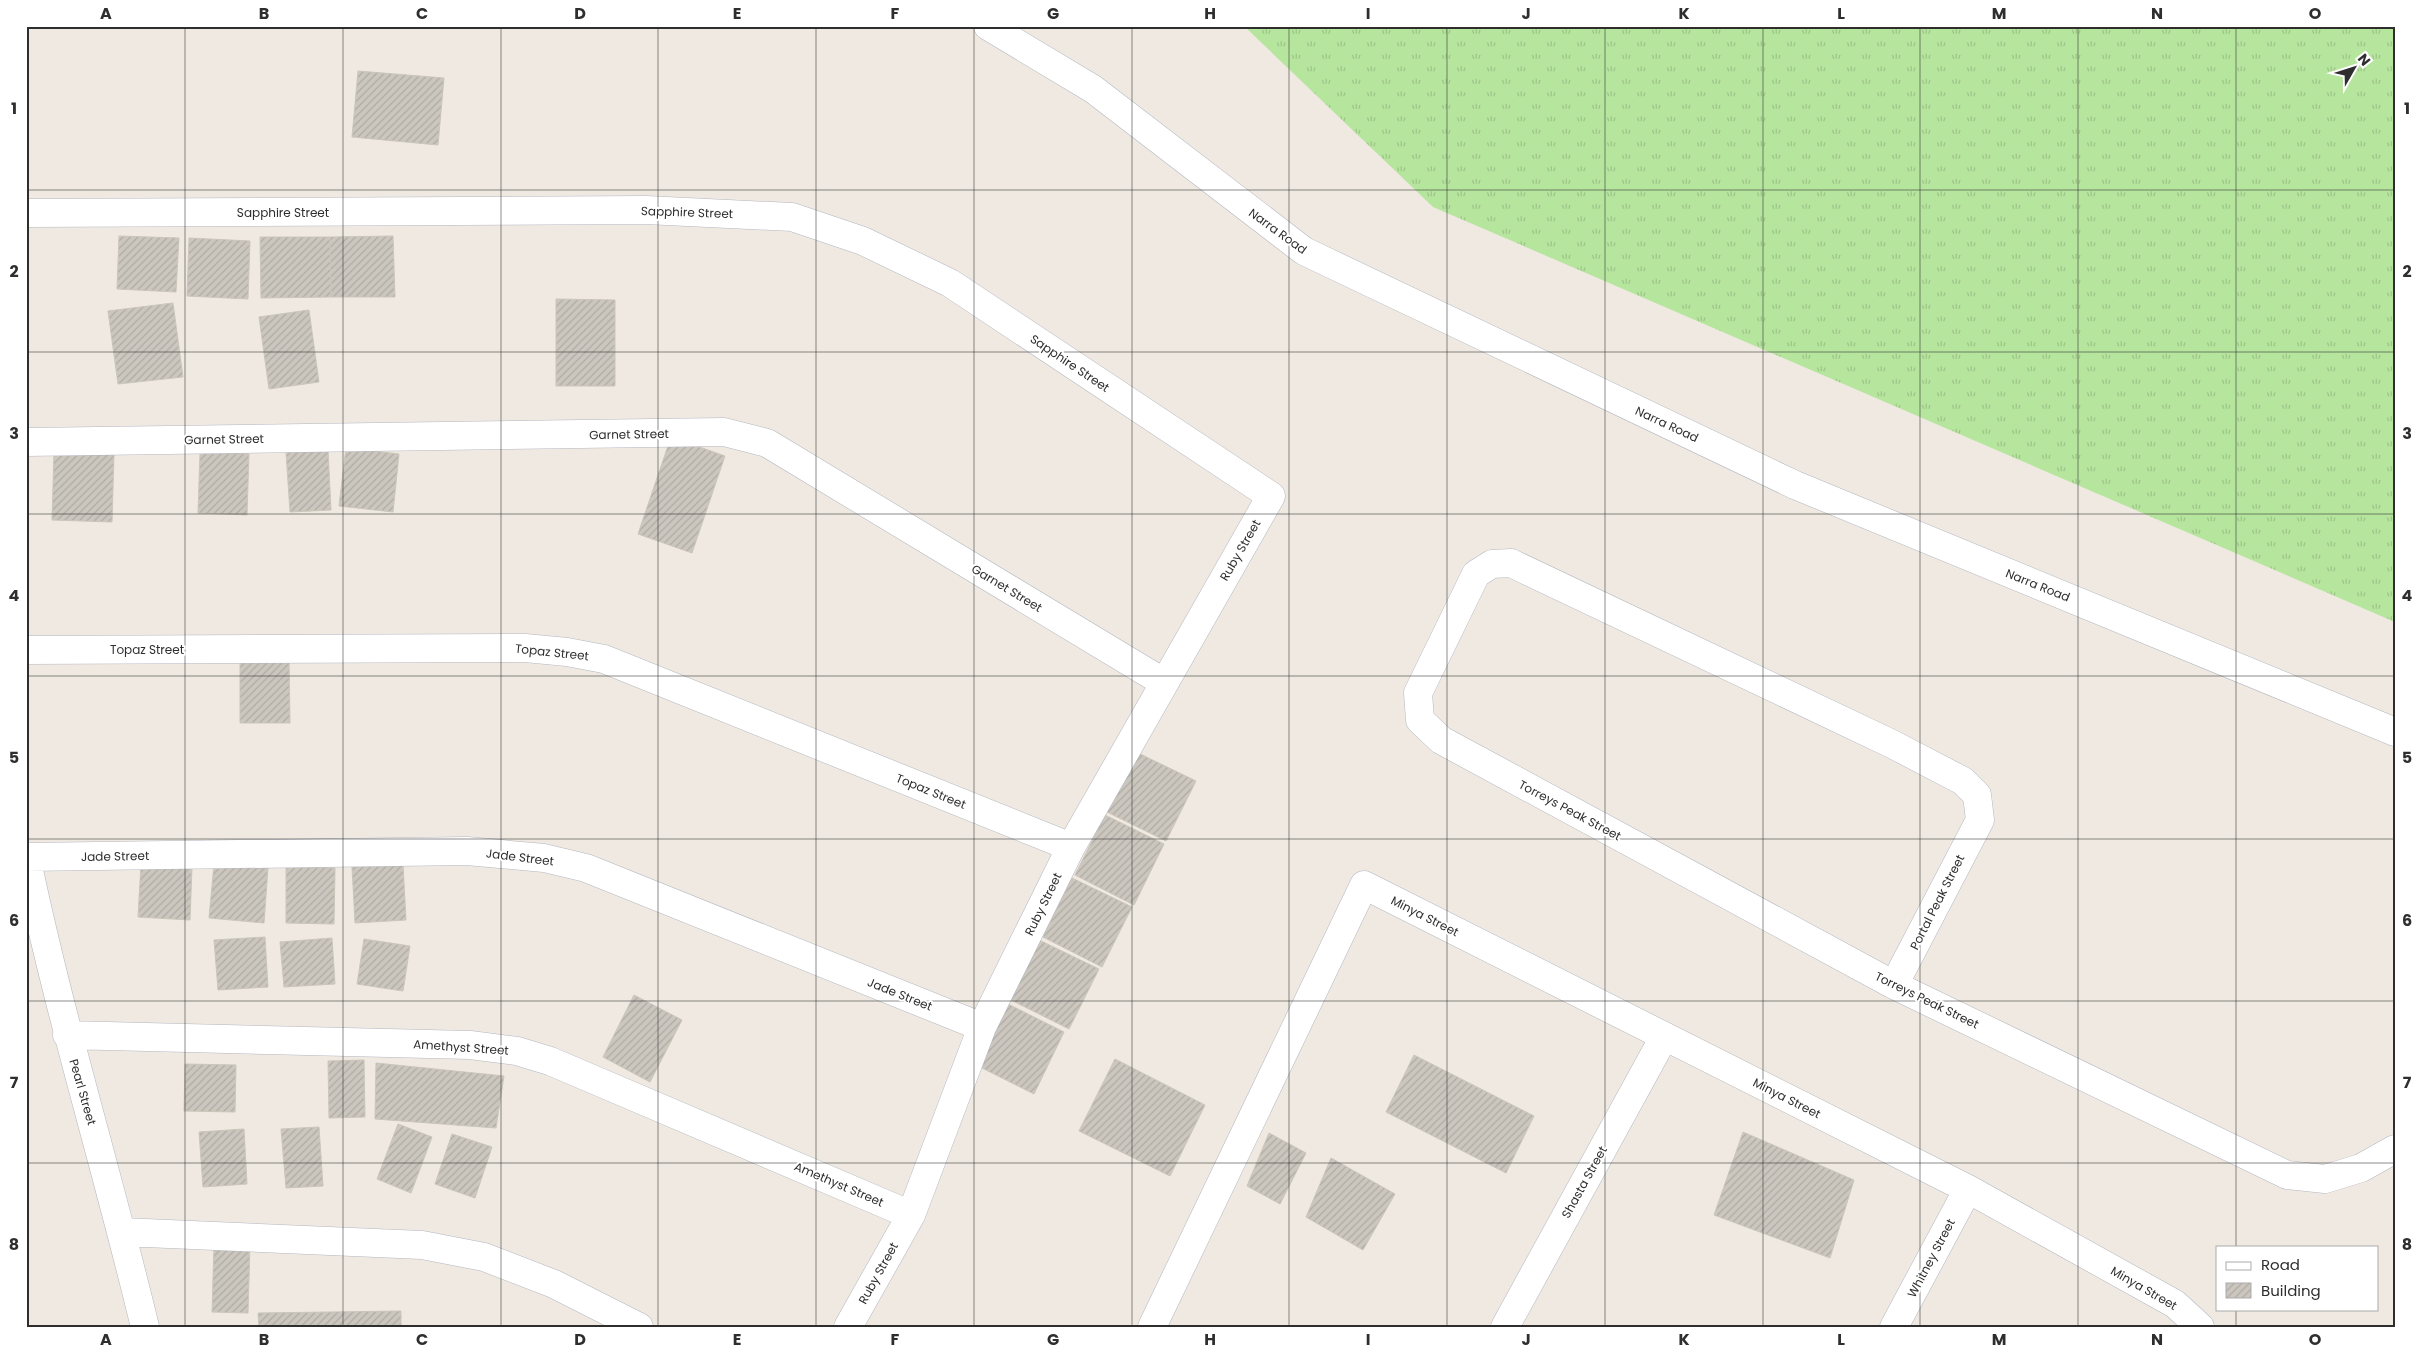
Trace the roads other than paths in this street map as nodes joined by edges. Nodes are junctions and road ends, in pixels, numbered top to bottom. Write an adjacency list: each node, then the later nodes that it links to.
1 (988, 26): 7 (street, Narra Road)
2 (26, 213): 4 (street, Sapphire Street)
3 (26, 442): 6 (street, Garnet Street)
4 (1271, 496): 6 (street, Ruby Street)
5 (26, 650): 9 (street, Topaz Street)
6 (1163, 682): 9 (street, Ruby Street)
7 (2395, 732)
8 (1980, 820): 11 (street, Portal Peak Street); 11 (street, Torreys Peak Street)
9 (1071, 847): 12 (street, Ruby Street)
10 (26, 856): 12 (street, Jade Street); 13 (street, Pearl Street)
11 (1894, 985): 15 (street, Torreys Peak Street)
12 (982, 1027): 17 (street, Ruby Street)
13 (67, 1035): 17 (street, Amethyst Street); 18 (street, Pearl Street)
14 (1664, 1037): 16 (street, Minya Street); 22 (street, Minya Street); 23 (street, Shasta Street)
15 (2395, 1149)
16 (1968, 1189): 24 (street, Whitney Street); 25 (street, Minya Street)
17 (911, 1215): 21 (street, Ruby Street)
18 (122, 1232): 19 (street, Pearl Street); 20 (street)
19 (144, 1327)
20 (640, 1327)
21 (848, 1327)
22 (1152, 1327)
23 (1505, 1327)
24 (1894, 1327)
25 (2200, 1327)

